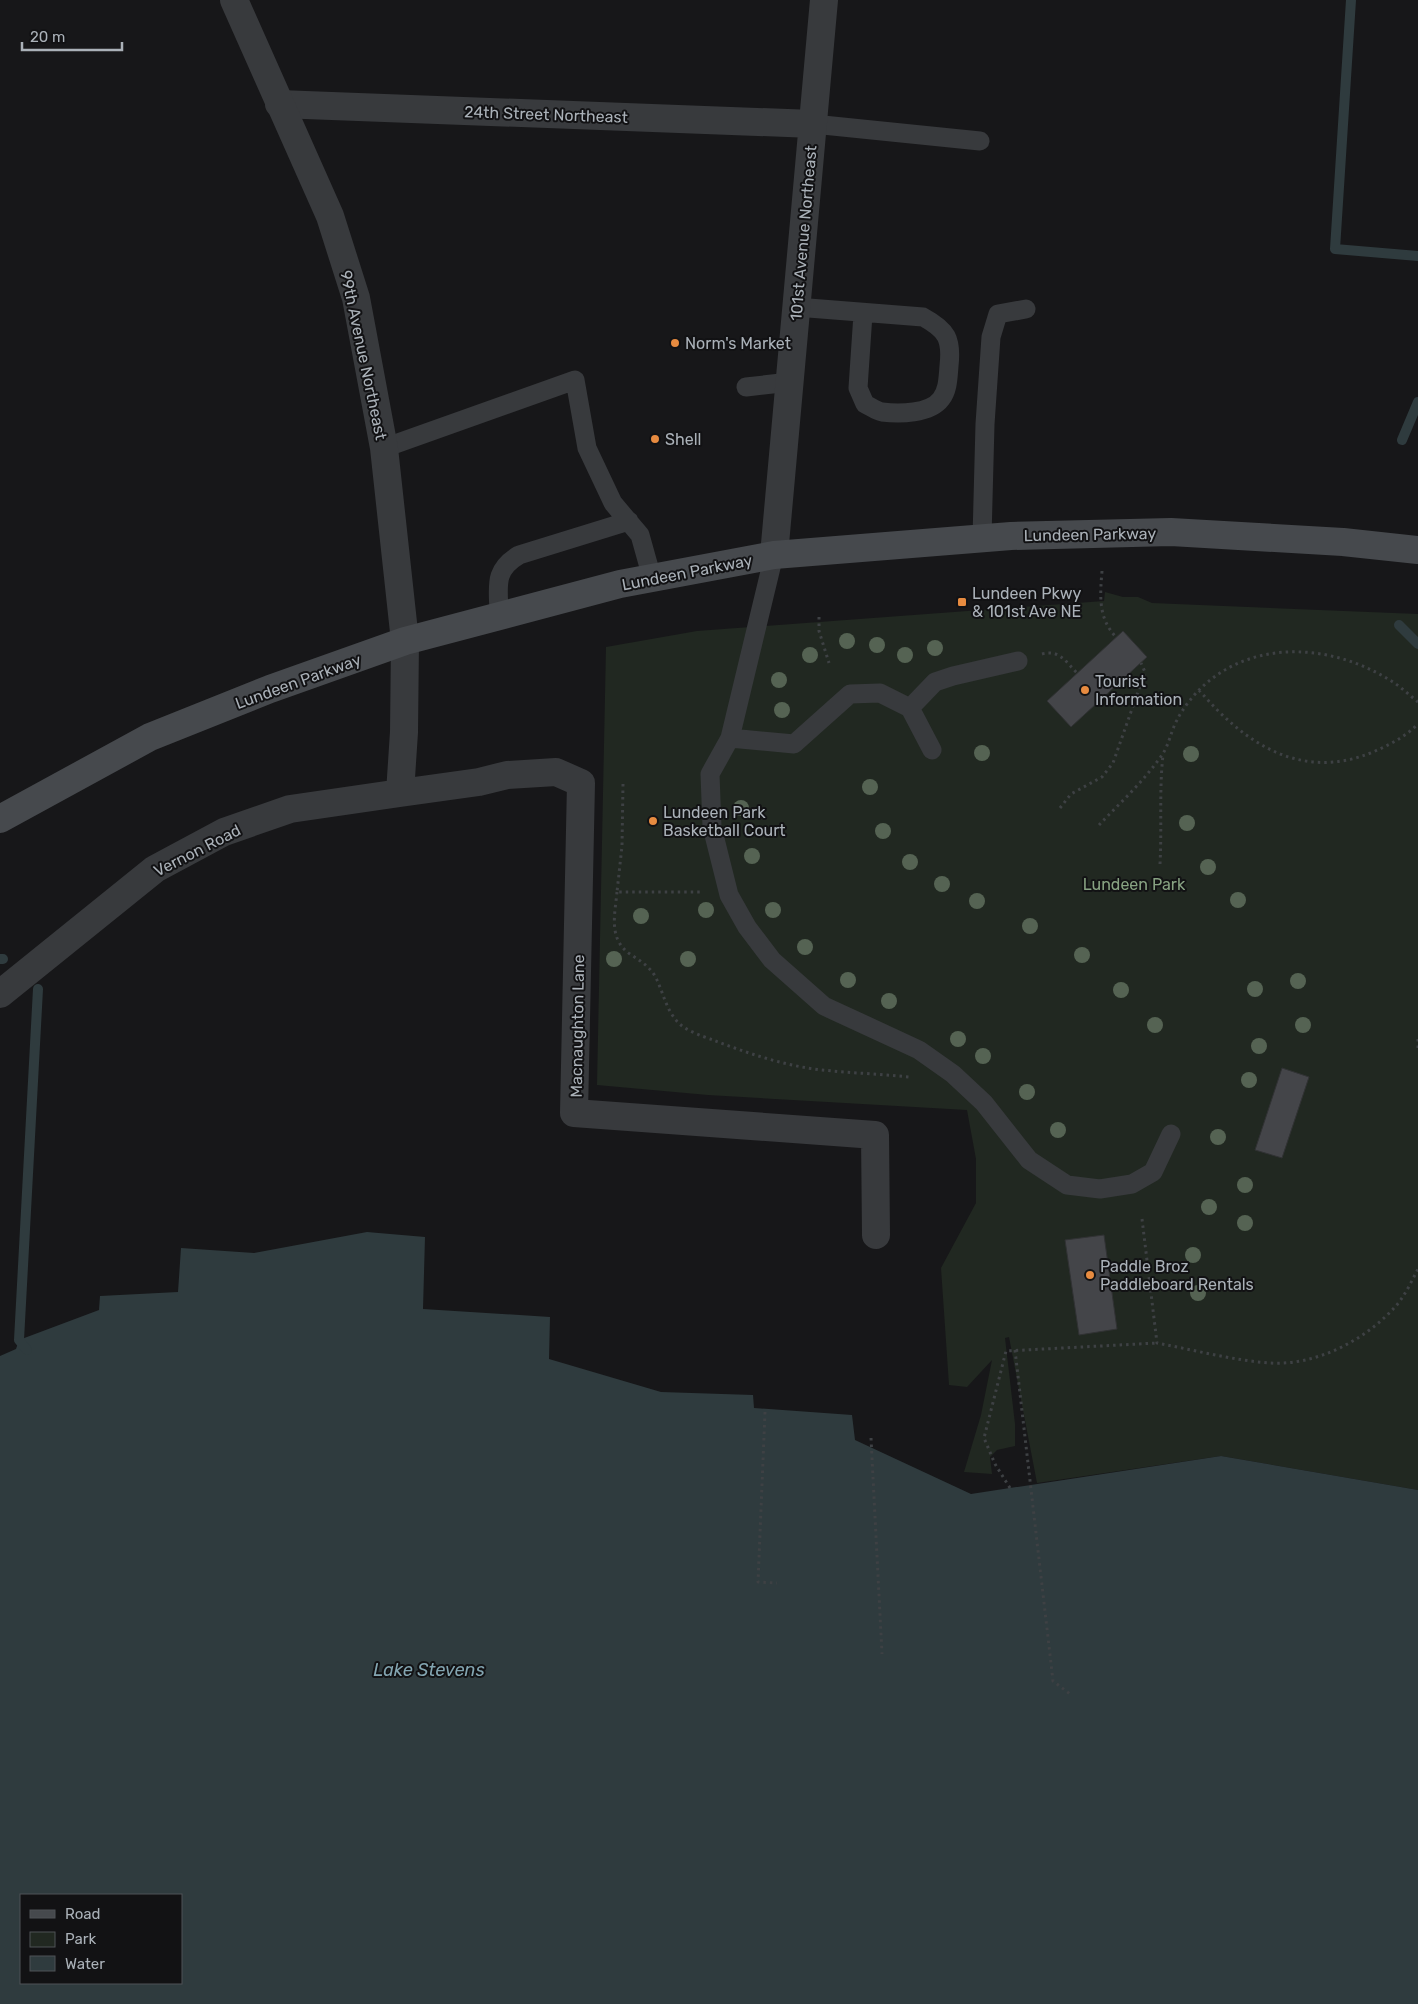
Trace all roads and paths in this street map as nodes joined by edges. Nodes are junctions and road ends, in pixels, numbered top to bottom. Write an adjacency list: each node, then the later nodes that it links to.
1 (234, 0): 3 (street, 99th Avenue Northeast)
2 (824, 0): 4 (street, 101st Avenue Northeast)
3 (279, 104): 4 (street, 24th Street Northeast); 11 (street, 99th Avenue Northeast)
4 (813, 124): 5 (lane); 6 (street, 101st Avenue Northeast)
5 (980, 141)
6 (796, 307): 8 (lane); 9 (street, 101st Avenue Northeast)
7 (1026, 309): 13 (lane)
8 (863, 314): 8 (lane)
9 (790, 382): 10 (lane); 15 (street, 101st Avenue Northeast)
10 (746, 387)
11 (384, 448): 12 (lane); 21 (street, 99th Avenue Northeast)
12 (629, 521): 17 (lane); 18 (lane)
13 (982, 538): 14 (main road, Lundeen Parkway); 15 (main road, Lundeen Parkway)
14 (1418, 550)
15 (774, 555): 17 (main road, Lundeen Parkway); 30 (lane)
16 (1102, 571): 20 (path)
17 (652, 578): 18 (main road, Lundeen Parkway)
18 (499, 616): 21 (main road, Lundeen Parkway)
19 (819, 617): 23 (path)
20 (1116, 637)
21 (405, 641): 34 (street); 36 (main road, Lundeen Parkway)
22 (1018, 661): 25 (path); 28 (lane)
23 (829, 662)
24 (1141, 663): 35 (path)
25 (1077, 673)
26 (1199, 690): 27 (path); 29 (path); 32 (path)
27 (1418, 702)
28 (910, 708): 30 (lane); 31 (lane)
29 (1418, 724)
30 (730, 738): 45 (lane)
31 (932, 750)
32 (1164, 754): 37 (path); 38 (path)
33 (623, 784): 39 (path)
34 (400, 793): 41 (street, Vernon Road); 47 (street, Macnaughton Lane)
35 (1060, 808)
36 (0, 819)
37 (1099, 826)
38 (1160, 864)
39 (617, 892): 40 (path); 44 (path)
40 (709, 892)
41 (0, 994)
42 (1418, 1039): 43 (path)
43 (1418, 1048)
44 (915, 1077)
45 (1171, 1134)
46 (1142, 1219): 49 (path)
47 (876, 1235)
48 (1418, 1269): 49 (path)
49 (1157, 1343): 50 (path)
50 (1015, 1350): 53 (path); 56 (path)
51 (765, 1412): 54 (path)
52 (871, 1438): 55 (path)
53 (1010, 1488)
54 (777, 1583)
55 (882, 1654)
56 (1070, 1694)

